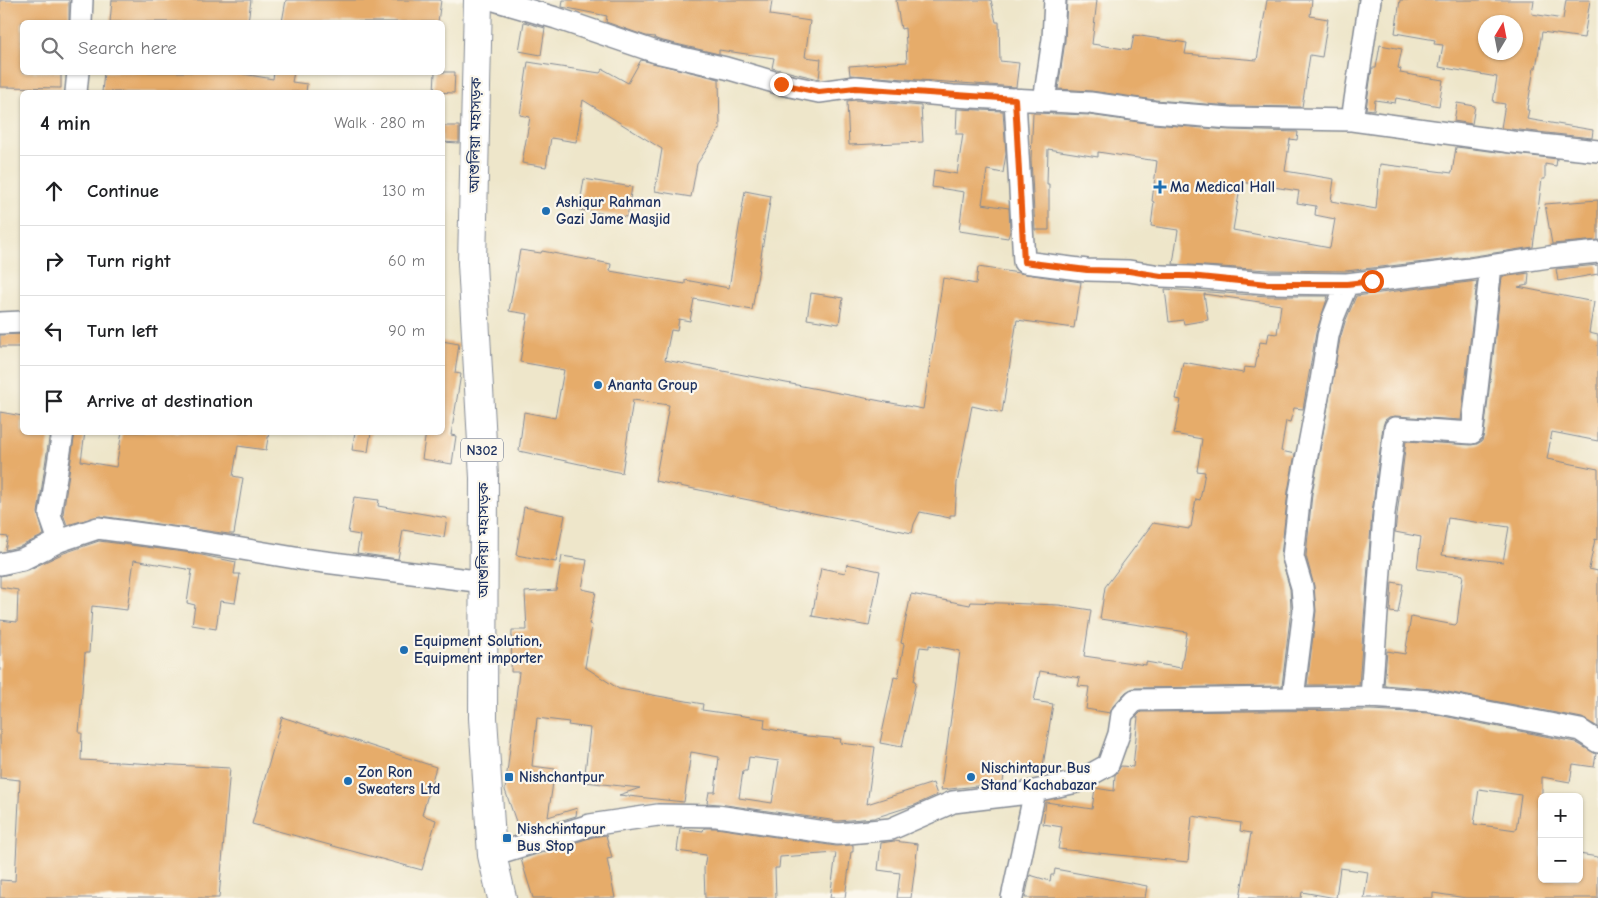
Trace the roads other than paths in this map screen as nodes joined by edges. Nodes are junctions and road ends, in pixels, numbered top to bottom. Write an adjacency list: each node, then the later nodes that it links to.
1 (82, 0): 6 (street)
2 (478, 0): 21 (highway, আশুলিয়া মহাসড়ক / N302)
3 (494, 0): 9 (street)
4 (1055, 0): 10 (street)
5 (1370, 0): 11 (street)
6 (81, 20)
7 (78, 75): 8 (street)
8 (76, 90)
9 (1015, 99): 10 (street); 15 (street)
10 (1044, 101): 11 (street)
11 (1352, 120): 12 (street)
12 (1598, 151)
13 (1598, 252): 14 (street)
14 (1491, 266): 15 (street); 22 (street)
15 (1347, 284): 23 (street)
16 (20, 322): 17 (street)
17 (0, 323)
18 (63, 435): 19 (street)
19 (59, 541): 20 (street); 21 (street)
20 (1, 566)
21 (484, 582): 26 (highway, আশুলিয়া মহাসড়ক / N302)
22 (1371, 697): 23 (street); 24 (street)
23 (1293, 698): 25 (street)
24 (1598, 742)
25 (1035, 791): 26 (street); 28 (street)
26 (492, 855): 27 (highway, আশুলিয়া মহাসড়ক / N302)
27 (502, 898)
28 (1012, 898)

